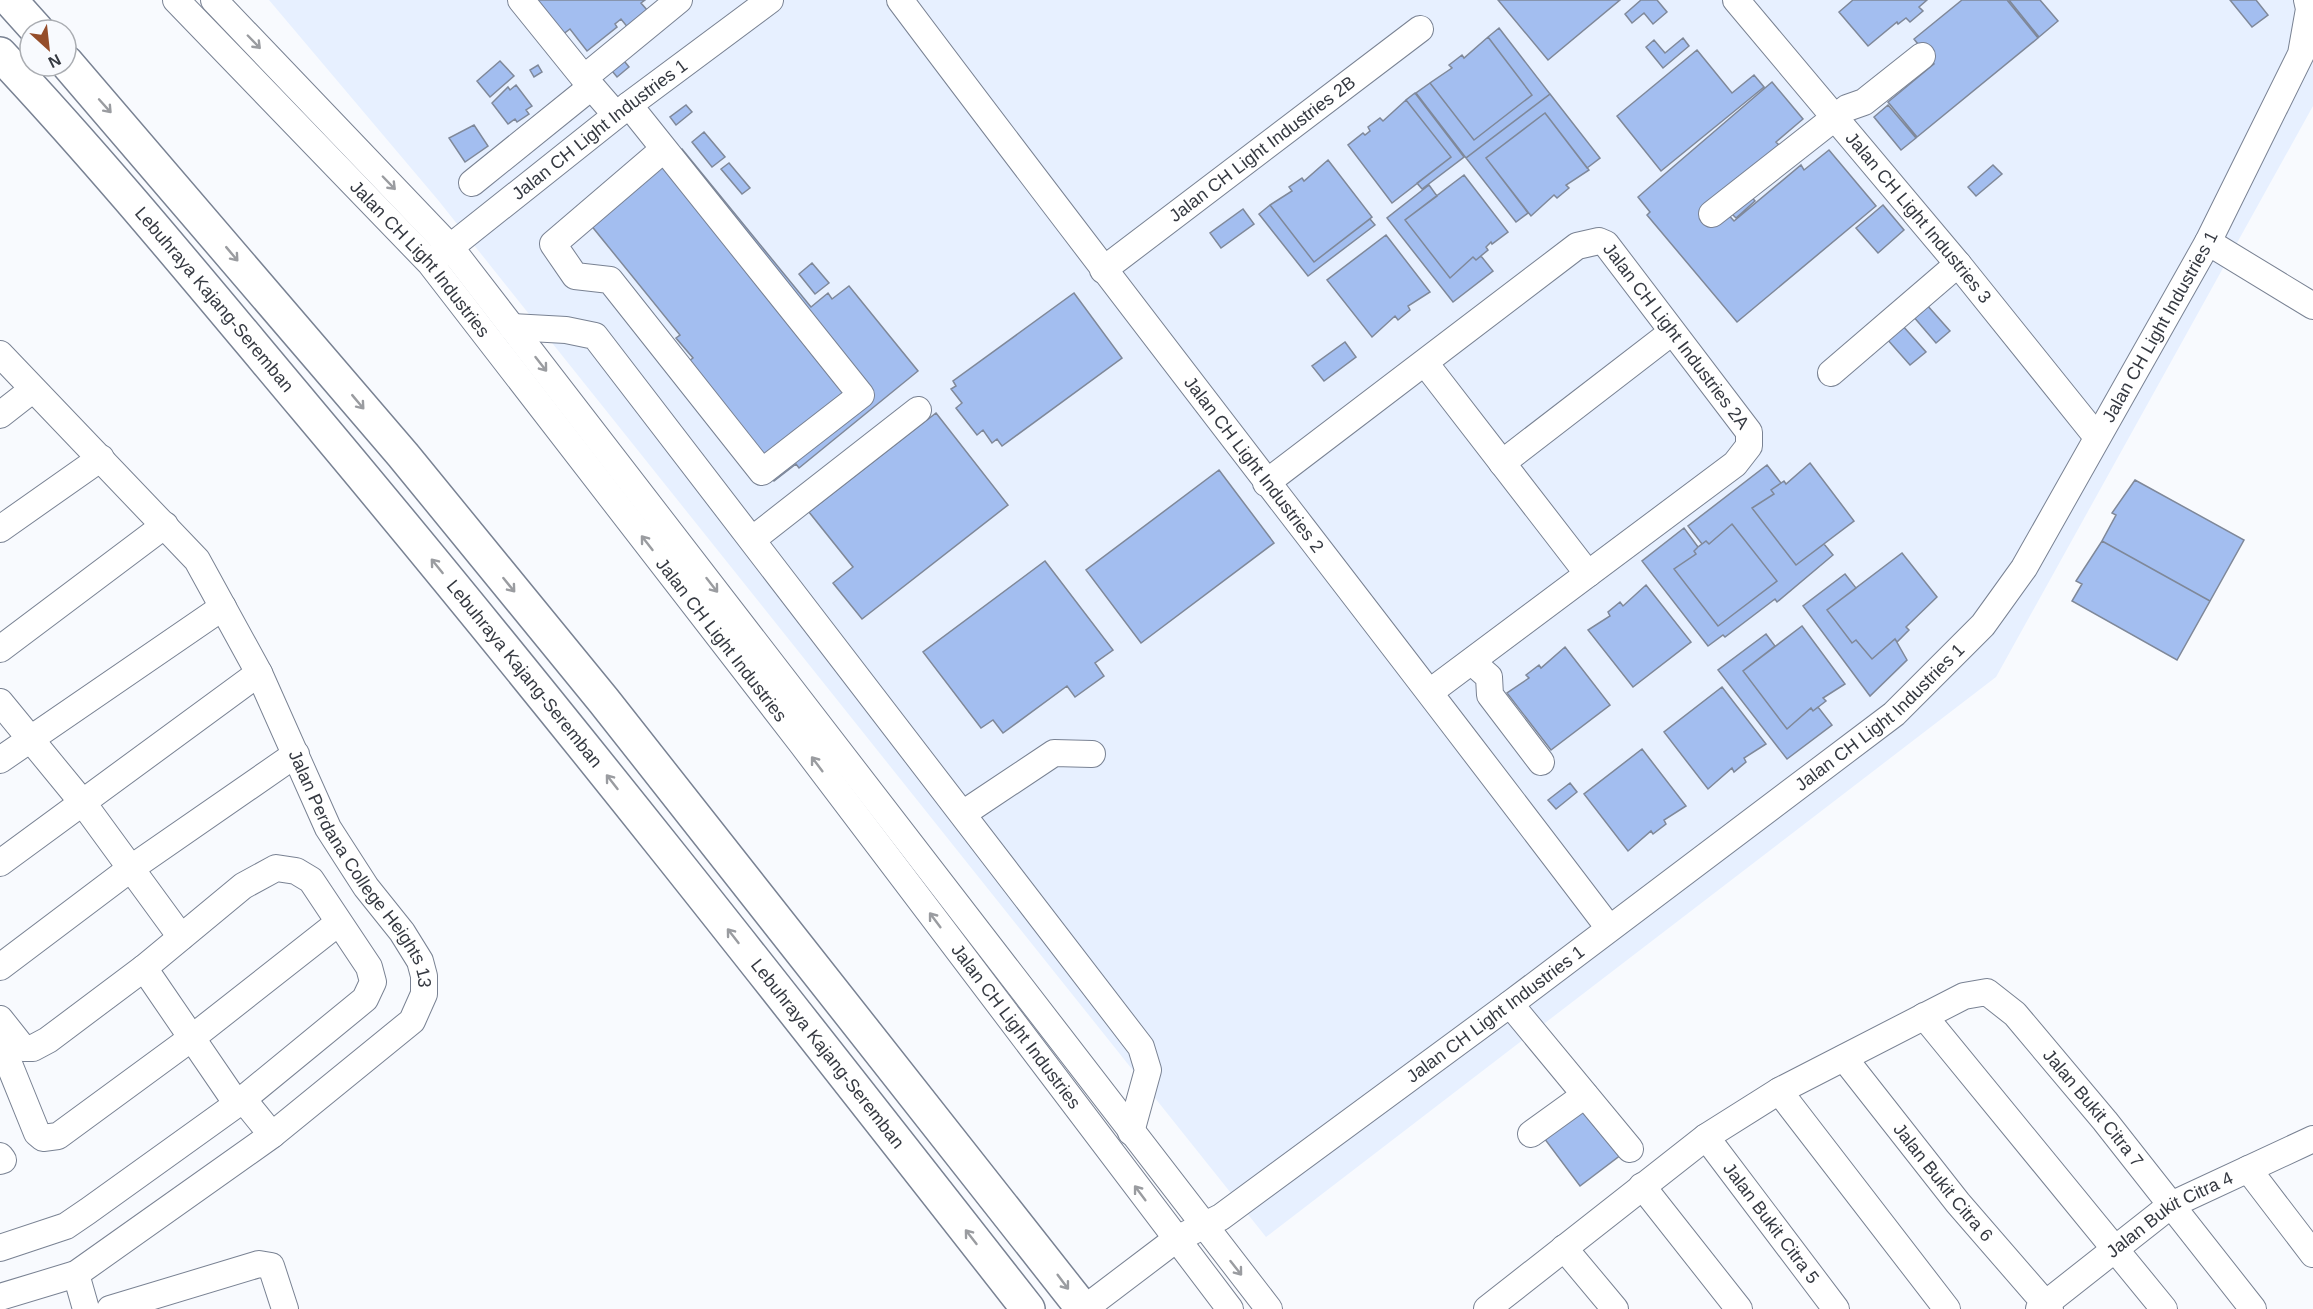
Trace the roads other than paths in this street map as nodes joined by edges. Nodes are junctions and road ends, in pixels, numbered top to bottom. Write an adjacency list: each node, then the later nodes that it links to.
1 (10, 0): 10 (highway)
2 (176, 0): 23 (street, Jalan CH Light Industries)
3 (214, 0): 22 (street, Jalan CH Light Industries, one-way to 22)
4 (521, 0): 15 (street)
5 (679, 0): 15 (street)
6 (770, 0): 16 (street, Jalan CH Light Industries 1)
7 (900, 0): 25 (street, Jalan CH Light Industries 2)
8 (1736, 0): 17 (street, Jalan CH Light Industries 3)
9 (2307, 0): 21 (street, Jalan CH Light Industries 1)
10 (26, 18)
11 (1420, 29): 25 (street, Jalan CH Light Industries 2B)
12 (0, 54): 94 (highway, Lebuhraya Kajang-Seremban, one-way to 12)
13 (1922, 56): 17 (street)
14 (78, 76): 95 (highway, one-way to 95)
15 (588, 83): 16 (street); 19 (street)
16 (623, 110): 18 (street); 22 (street, Jalan CH Light Industries 1)
17 (1835, 118): 20 (street); 24 (street, Jalan CH Light Industries 3)
18 (663, 149): 18 (street)
19 (472, 183)
20 (1712, 214)
21 (2208, 242): 26 (street); 35 (street, Jalan CH Light Industries 1)
22 (451, 248): 23 (street, Jalan CH Light Industries 1); 27 (street, Jalan CH Light Industries)
23 (430, 263): 83 (street, Jalan CH Light Industries, one-way to 23)
24 (1958, 264): 31 (street); 35 (street, Jalan CH Light Industries 3)
25 (1102, 270): 38 (street, Jalan CH Light Industries 2)
26 (2313, 306)
27 (512, 327): 41 (street, Jalan CH Light Industries); 71 (street, Jalan CH Light Industries, one-way to 71)
28 (1672, 332): 30 (street, Jalan CH Light Industries 2A); 37 (street); 42 (street, Jalan CH Light Industries 2A)
29 (0, 354): 32 (street, Jalan Perdana College Heights 13)
30 (1425, 363): 37 (street); 38 (street, Jalan CH Light Industries 2A)
31 (1831, 373)
32 (32, 390): 34 (street); 36 (street, Jalan Perdana College Heights 13)
33 (918, 410): 41 (street)
34 (0, 415)
35 (2097, 437): 59 (street, Jalan CH Light Industries 1)
36 (101, 458): 39 (street, Jalan Perdana College Heights 13); 40 (street)
37 (1502, 463): 42 (street)
38 (1266, 483): 47 (street, Jalan CH Light Industries 2)
39 (165, 525): 43 (street, Jalan Perdana College Heights 13); 44 (street)
40 (0, 529)
41 (753, 539): 55 (street, Jalan CH Light Industries)
42 (1588, 574): 45 (street, Jalan CH Light Industries 2A)
43 (224, 607): 46 (street, Jalan Perdana College Heights 13); 49 (street)
44 (0, 649)
45 (1472, 662): 47 (street, Jalan CH Light Industries 2A); 53 (street)
46 (259, 673): 50 (street, Jalan Perdana College Heights 13); 54 (street)
47 (1430, 692): 59 (street, Jalan CH Light Industries 2)
48 (0, 702): 49 (street)
49 (28, 739): 52 (street); 54 (street)
50 (296, 754): 57 (street); 73 (street, Jalan Perdana College Heights 13)
51 (1092, 754): 55 (street)
52 (0, 760)
53 (1541, 762)
54 (83, 803): 56 (street); 57 (street)
55 (964, 813): 71 (street, Jalan CH Light Industries)
56 (0, 863)
57 (130, 869): 60 (street); 61 (street)
58 (338, 922): 60 (street); 66 (street); 70 (street)
59 (1609, 928): 63 (street, Jalan CH Light Industries 1)
60 (181, 937): 62 (street)
61 (0, 967)
62 (144, 968): 65 (street); 66 (street)
63 (1510, 1004): 69 (street); 82 (street, Jalan CH Light Industries 1)
64 (1924, 1016): 67 (street); 81 (street, Jalan Bukit Citra 7); 86 (street)
65 (7, 1028): 66 (street)
66 (193, 1037): 70 (street)
67 (1844, 1058): 68 (street); 90 (street, Jalan Bukit Citra 6)
68 (1779, 1091): 74 (street); 102 (street)
69 (1586, 1095): 72 (street); 76 (street)
70 (239, 1101): 73 (street); 84 (street)
71 (1131, 1131): 82 (street, Jalan CH Light Industries)
72 (1531, 1134)
73 (272, 1135): 88 (street, Jalan Perdana College Heights 13)
74 (1706, 1137): 80 (street); 101 (street, Jalan Bukit Citra 5)
75 (2313, 1139): 79 (street, Jalan Bukit Citra 4)
76 (1630, 1149)
77 (0, 1156): 78 (street)
78 (0, 1161)
79 (2248, 1169): 81 (street, Jalan Bukit Citra 4); 87 (street)
80 (1642, 1186): 85 (street); 100 (street)
81 (2171, 1205): 86 (street, Jalan Bukit Citra 4); 104 (street, Jalan Bukit Citra 7)
82 (1204, 1226): 83 (street, Jalan CH Light Industries 1); 97 (street, Jalan CH Light Industries, one-way to 97)
83 (1175, 1240): 95 (street, Jalan CH Light Industries 1); 96 (street, Jalan CH Light Industries)
84 (0, 1248)
85 (1564, 1248): 98 (street); 99 (street)
86 (2117, 1248): 90 (street, Jalan Bukit Citra 4); 103 (street)
87 (2313, 1254)
88 (76, 1274): 89 (street, Jalan Perdana College Heights 13); 91 (street)
89 (0, 1297)
90 (2045, 1307)
91 (86, 1309)
92 (110, 1309): 93 (street)
93 (285, 1309)
94 (1028, 1309)
95 (1083, 1309)
96 (1230, 1309)
97 (1269, 1309)
98 (1487, 1309)
99 (1615, 1309)
100 (1739, 1309)
101 (1836, 1309)
102 (1947, 1309)
103 (2164, 1309)
104 (2253, 1309)

